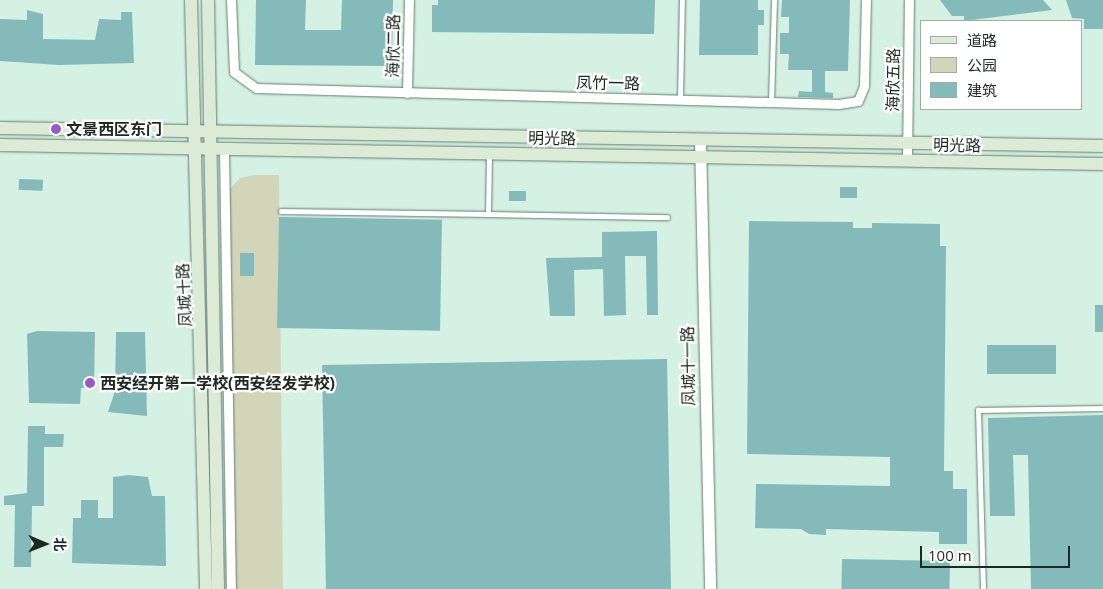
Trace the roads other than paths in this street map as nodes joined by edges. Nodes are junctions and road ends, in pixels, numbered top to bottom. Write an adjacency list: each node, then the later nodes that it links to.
1 (191, 0): 13 (main road, 凤城十路)
2 (208, 0): 14 (main road, 凤城十路)
3 (230, 0): 9 (street, 凤竹一路)
4 (409, 0): 9 (street, 海欣二路)
5 (682, 0): 10 (lane)
6 (774, 0): 11 (lane)
7 (866, 0): 11 (street, 凤竹一路)
8 (909, 0): 16 (street, 海欣五路)
9 (407, 92): 10 (street, 凤竹一路)
10 (680, 100): 11 (street, 凤竹一路)
11 (771, 102)
12 (0, 128): 13 (main road, 明光路)
13 (194, 132): 14 (main road, 明光路); 19 (main road, 凤城十路)
14 (212, 132): 15 (main road, 明光路); 20 (main road, 凤城十路)
15 (700, 141): 16 (main road, 明光路); 22 (street, 凤城十一路)
16 (907, 144): 18 (main road, 明光路); 23 (street, 海欣五路)
17 (0, 145): 19 (main road, 明光路)
18 (1103, 146)
19 (195, 148): 20 (main road, 明光路); 29 (main road, 凤城十路)
20 (218, 149): 21 (main road, 明光路); 30 (main road, 凤城十路); 31 (street)
21 (489, 153): 22 (main road, 明光路); 26 (lane)
22 (700, 156): 23 (main road, 明光路); 32 (street, 凤城十一路)
23 (907, 160): 24 (main road, 明光路)
24 (1103, 164)
25 (281, 211): 26 (lane)
26 (488, 214): 27 (lane)
27 (667, 217)
28 (1103, 408): 33 (lane)
29 (206, 589)
30 (218, 589)
31 (231, 589)
32 (710, 589)
33 (983, 589)

